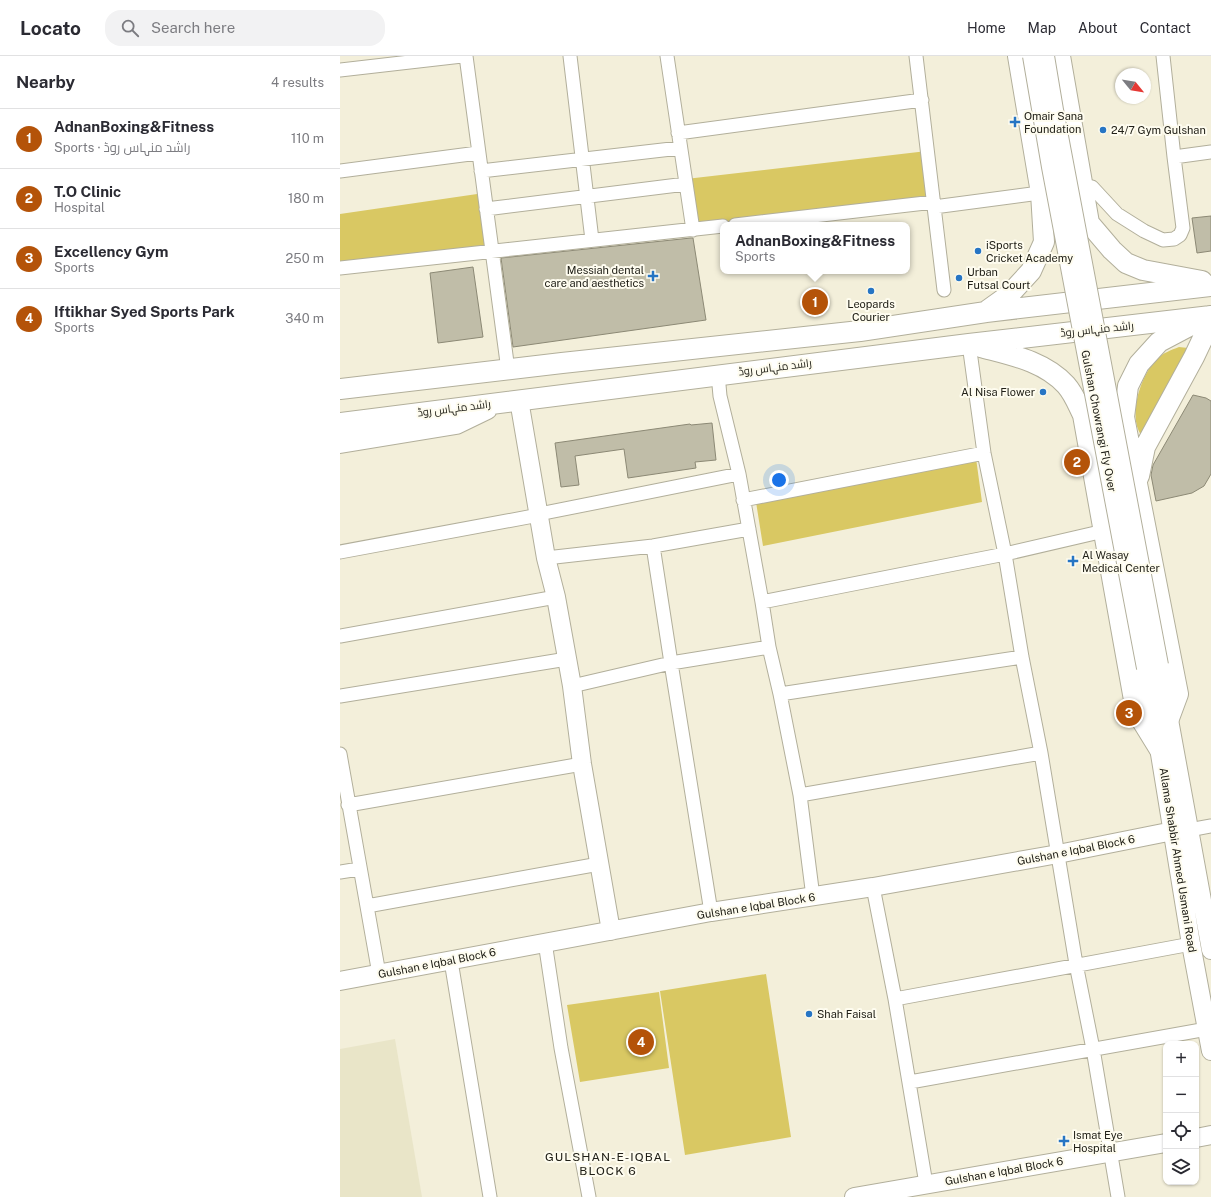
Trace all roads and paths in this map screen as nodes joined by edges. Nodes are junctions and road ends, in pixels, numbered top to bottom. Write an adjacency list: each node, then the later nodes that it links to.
1 (462, 56): 11 (street)
2 (466, 56): 16 (street)
3 (570, 56): 18 (street)
4 (667, 56): 13 (street)
5 (916, 56): 12 (street)
6 (1018, 56): 23 (main road)
7 (1032, 56): 65 (main road, Gulshan Chowrangi Fly Over, bridge)
8 (1045, 56): 65 (main road, Gulshan Chowrangi Fly Over, bridge)
9 (1060, 56): 22 (main road)
10 (1164, 56): 17 (street)
11 (340, 70)
12 (922, 100): 13 (street); 25 (street)
13 (678, 133): 14 (street)
14 (680, 148): 18 (street); 21 (street)
15 (1211, 152): 17 (street)
16 (478, 153): 19 (street); 20 (street)
17 (1174, 157): 22 (street)
18 (582, 159): 20 (street); 24 (street)
19 (340, 171)
20 (481, 171): 26 (street)
21 (686, 184): 24 (street); 29 (street)
22 (1083, 186): 23 (street); 33 (main road)
23 (1041, 193): 25 (street); 36 (main road)
24 (587, 196): 26 (street); 30 (street)
25 (934, 204): 27 (street); 35 (street)
26 (486, 209): 31 (street)
27 (763, 222)
28 (720, 226): 29 (street)
29 (693, 230): 30 (street)
30 (592, 240): 31 (street)
31 (492, 252): 32 (street); 39 (street)
32 (340, 268)
33 (1211, 282)
34 (1211, 286): 36 (main road)
35 (944, 290)
36 (986, 312): 39 (main road)
37 (1210, 316): 38 (main road, راشد منہاس روڈ); 49 (main road); 49 (main road)
38 (969, 344): 40 (main road, راشد منہاس روڈ); 47 (street); 53 (main road)
39 (508, 370): 42 (main road)
40 (718, 374): 44 (main road, راشد منہاس روڈ); 48 (street)
41 (340, 381): 42 (main road)
42 (366, 386): 43 (main road)
43 (340, 389)
44 (510, 401): 45 (main road, راشد منہاس روڈ); 46 (main road); 51 (main road)
45 (340, 423)
46 (340, 443)
47 (984, 452): 50 (street); 56 (street)
48 (739, 474): 50 (street); 51 (street)
49 (1137, 486): 69 (main road)
50 (744, 500): 52 (street)
51 (539, 515): 55 (street); 57 (main road)
52 (748, 529): 54 (street); 59 (street)
53 (1104, 531): 56 (street); 70 (main road)
54 (653, 546): 57 (street); 64 (street)
55 (340, 552)
56 (1005, 554): 59 (street); 62 (street)
57 (546, 558): 58 (main road)
58 (556, 596): 60 (street); 63 (main road)
59 (762, 602): 61 (street)
60 (340, 636)
61 (769, 647): 64 (street); 67 (street)
62 (1022, 657): 67 (street); 71 (street)
63 (567, 659): 66 (main road); 68 (street)
64 (671, 663): 66 (street); 85 (street)
65 (1152, 667): 69 (main road, Allama Shabbir Ahmed Usmani Road); 70 (main road, Allama Shabbir Ahmed Usmani Road)
66 (572, 686): 73 (main road)
67 (780, 694): 74 (street)
68 (340, 696)
69 (1168, 722): 77 (main road, Allama Shabbir Ahmed Usmani Road)
70 (1160, 750): 77 (main road, Allama Shabbir Ahmed Usmani Road)
71 (1041, 753): 74 (street); 78 (street)
72 (341, 762): 75 (street)
73 (582, 764): 75 (street); 79 (main road)
74 (800, 795): 83 (street)
75 (348, 805): 80 (street)
76 (1211, 826): 77 (street)
77 (1181, 830): 78 (main road, Gulshan e Iqbal Block 6); 88 (main road, Allama Shabbir Ahmed Usmani Road); 89 (main road, Allama Shabbir Ahmed Usmani Road)
78 (1058, 854): 82 (main road, Gulshan e Iqbal Block 6); 91 (street)
79 (599, 864): 84 (street); 86 (main road)
80 (359, 868): 81 (street); 84 (street)
81 (340, 872)
82 (874, 887): 83 (main road, Gulshan e Iqbal Block 6); 94 (street)
83 (813, 897): 85 (main road, Gulshan e Iqbal Block 6)
84 (367, 906): 92 (street)
85 (712, 912): 86 (main road, Gulshan e Iqbal Block 6)
86 (611, 931): 87 (main road, Gulshan e Iqbal Block 6)
87 (545, 942): 90 (main road, Gulshan e Iqbal Block 6); 106 (street)
88 (1191, 944): 91 (street); 95 (main road, Allama Shabbir Ahmed Usmani Road)
89 (1211, 950)
90 (451, 961): 92 (main road, Gulshan e Iqbal Block 6); 105 (street)
91 (1076, 964): 94 (street); 96 (street)
92 (378, 974): 93 (main road, Gulshan e Iqbal Block 6)
93 (340, 981)
94 (895, 998): 98 (street)
95 (1207, 1029): 96 (street); 97 (main road, Allama Shabbir Ahmed Usmani Road)
96 (1093, 1049): 98 (street); 102 (street)
97 (1211, 1051)
98 (910, 1082): 103 (street)
99 (1211, 1136): 100 (main road)
100 (1199, 1138)
101 (1163, 1144): 102 (main road, Gulshan e Iqbal Block 6)
102 (1110, 1153): 103 (main road, Gulshan e Iqbal Block 6); 107 (street)
103 (926, 1184): 104 (main road, Gulshan e Iqbal Block 6)
104 (862, 1196)
105 (490, 1197)
106 (589, 1197)
107 (1118, 1197)

